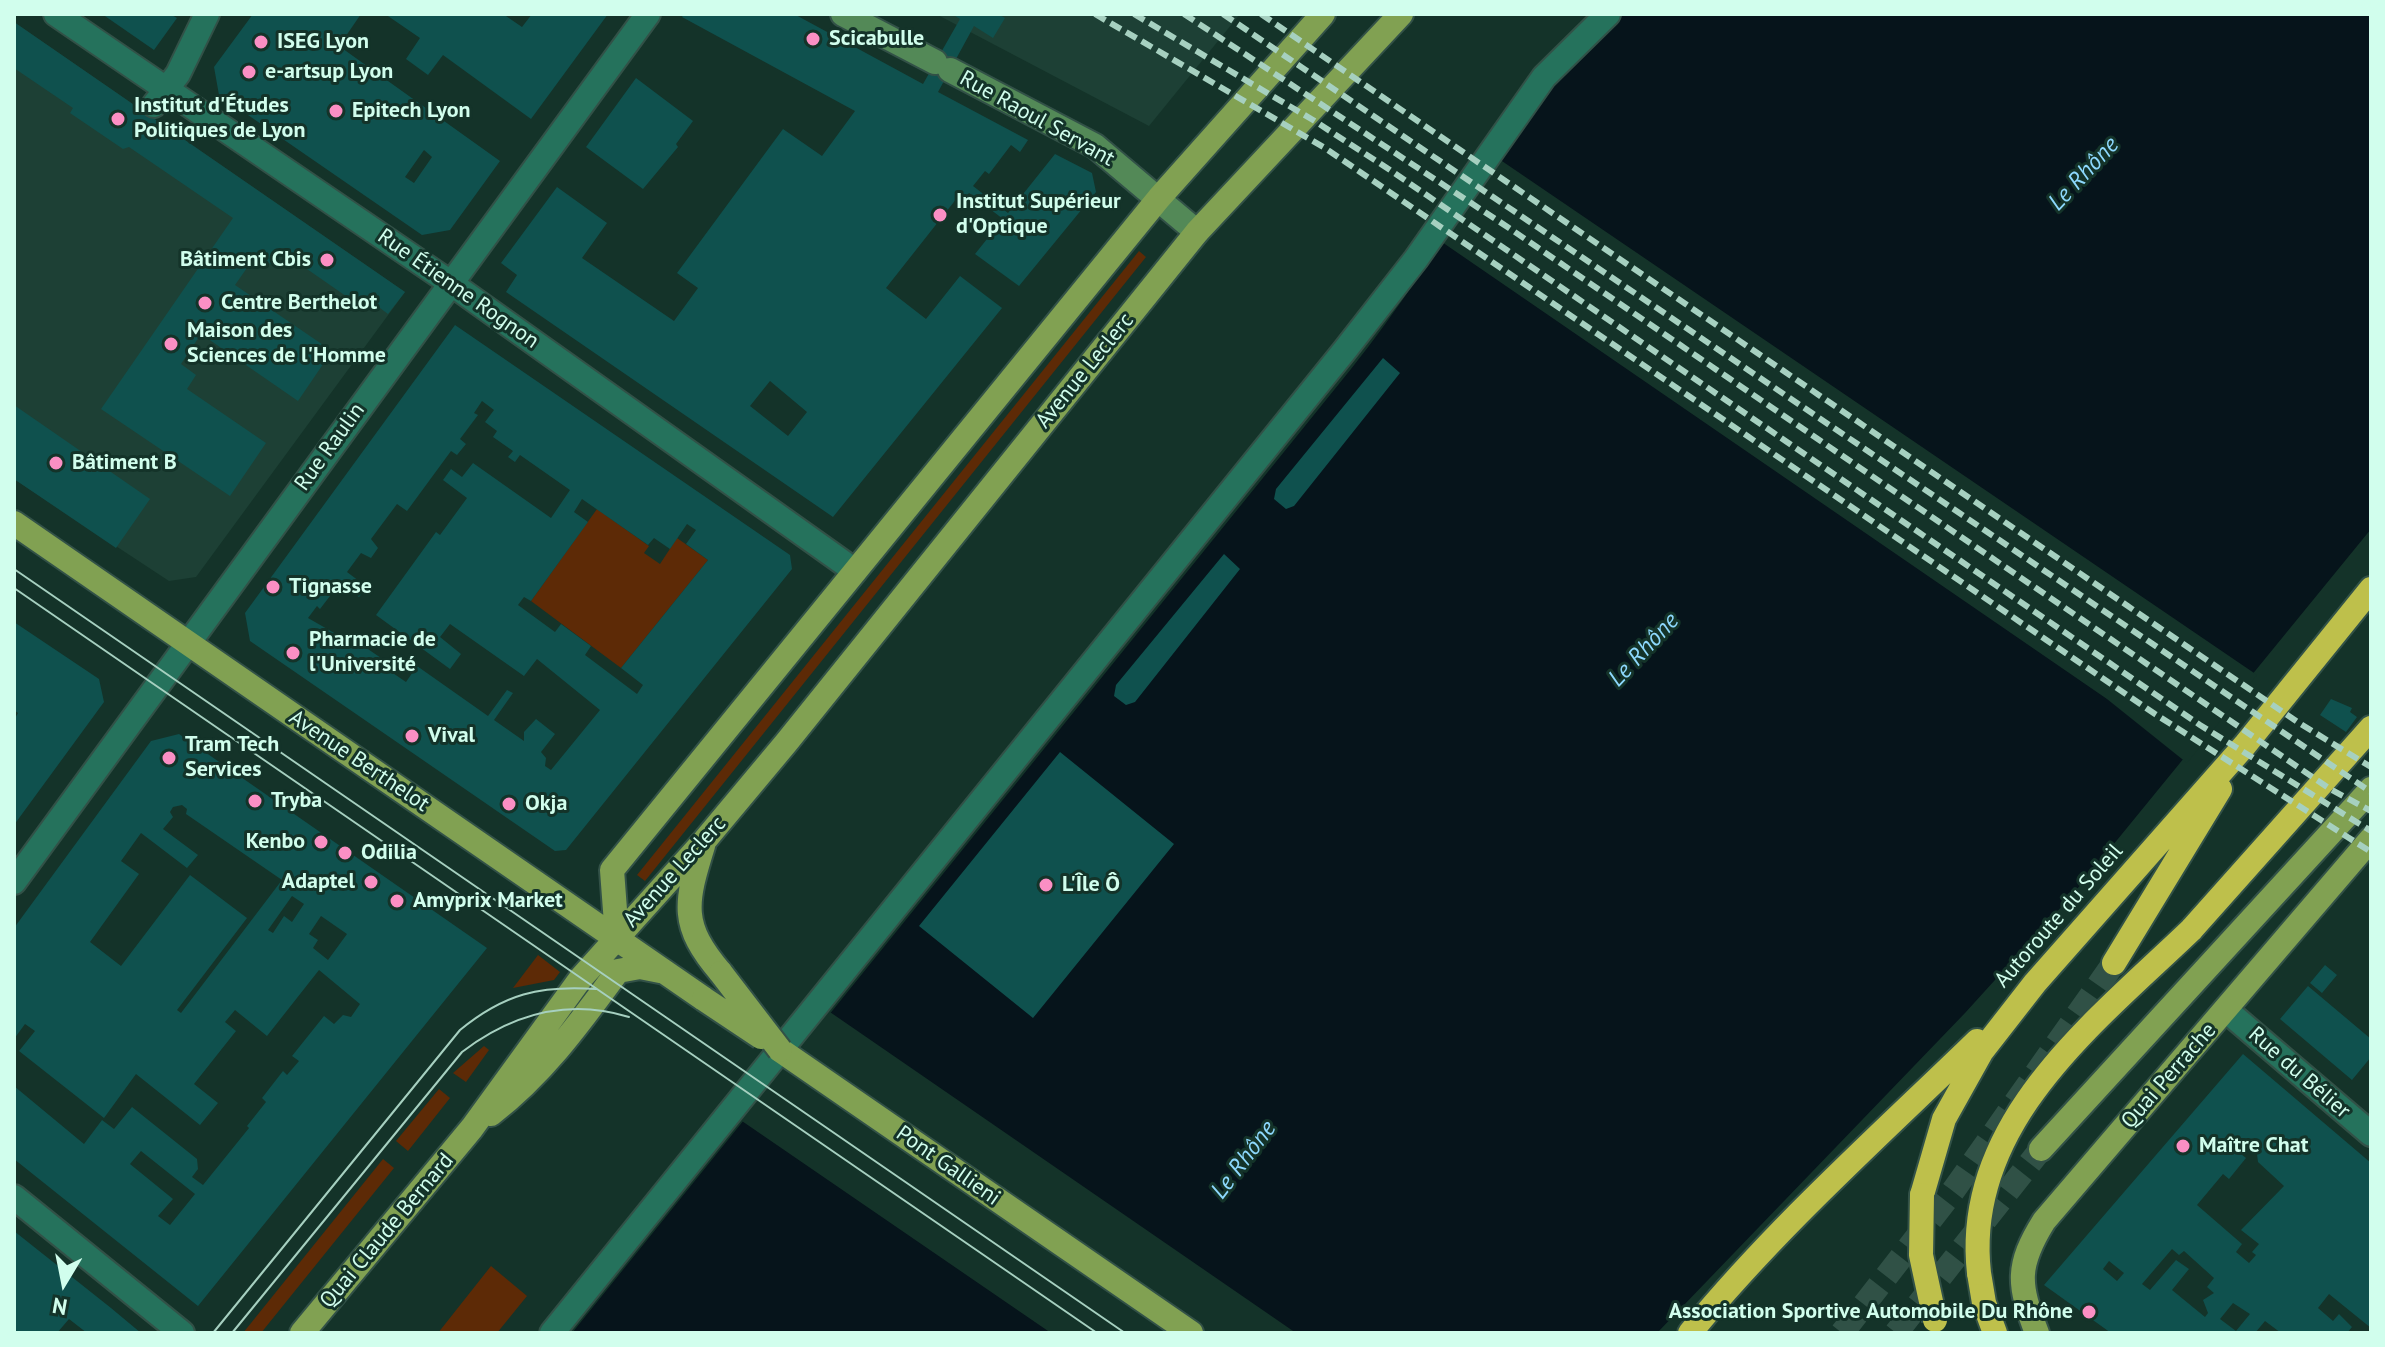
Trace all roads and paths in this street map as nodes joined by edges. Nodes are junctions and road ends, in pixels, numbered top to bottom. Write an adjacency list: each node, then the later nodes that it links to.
1 (56, 14): 8 (street, Rue Étienne Rognon)
2 (207, 14): 8 (street)
3 (648, 14): 11 (street, Rue Raulin)
4 (843, 14): 9 (street, Rue Raoul Servant)
5 (1323, 14): 9 (main road, Avenue Leclerc)
6 (1400, 14): 10 (main road, Avenue Leclerc)
7 (1608, 14): 36 (street)
8 (160, 97): 11 (street, Rue Étienne Rognon)
9 (1159, 198): 10 (street, Rue Raoul Servant); 13 (main road, Avenue Leclerc)
10 (1197, 232): 20 (main road, Avenue Leclerc)
11 (449, 282): 13 (street, Rue Étienne Rognon); 15 (street, Rue Raulin)
12 (14, 523): 15 (main road, Avenue Berthelot)
13 (855, 571): 22 (main road, Avenue Leclerc)
14 (2371, 589): 17 (highway, Autoroute du Soleil)
15 (189, 644): 21 (street, Rue Raulin); 22 (main road, Avenue Berthelot)
16 (2371, 728): 39 (highway, bridge)
17 (2245, 745): 23 (highway); 25 (highway, Autoroute du Soleil)
18 (2371, 789): 31 (main road, Quai Perrache)
19 (2371, 839): 27 (main road, Quai Perrache)
20 (705, 840): 22 (main road, Avenue Leclerc); 28 (main road, bridge)
21 (14, 882)
22 (617, 937): 24 (main road, Avenue Berthelot); 29 (main road, Quai Claude Bernard)
23 (2114, 963)
24 (670, 974): 26 (main road, Avenue Berthelot); 29 (main road, Quai Claude Bernard)
25 (2022, 998): 33 (highway, Autoroute du Soleil, bridge); 38 (highway)
26 (704, 999): 28 (main road, Pont Gallieni, bridge)
27 (2227, 1011): 30 (street, Rue du Bélier); 40 (main road, Quai Perrache)
28 (780, 1050): 37 (main road, Pont Gallieni)
29 (472, 1128): 35 (main road, Quai Claude Bernard)
30 (2371, 1134)
31 (2041, 1149)
32 (14, 1197): 34 (street)
33 (1938, 1326)
34 (182, 1333)
35 (302, 1333)
36 (552, 1333)
37 (1191, 1333)
38 (1690, 1333)
39 (1995, 1333)
40 (2037, 1333)

